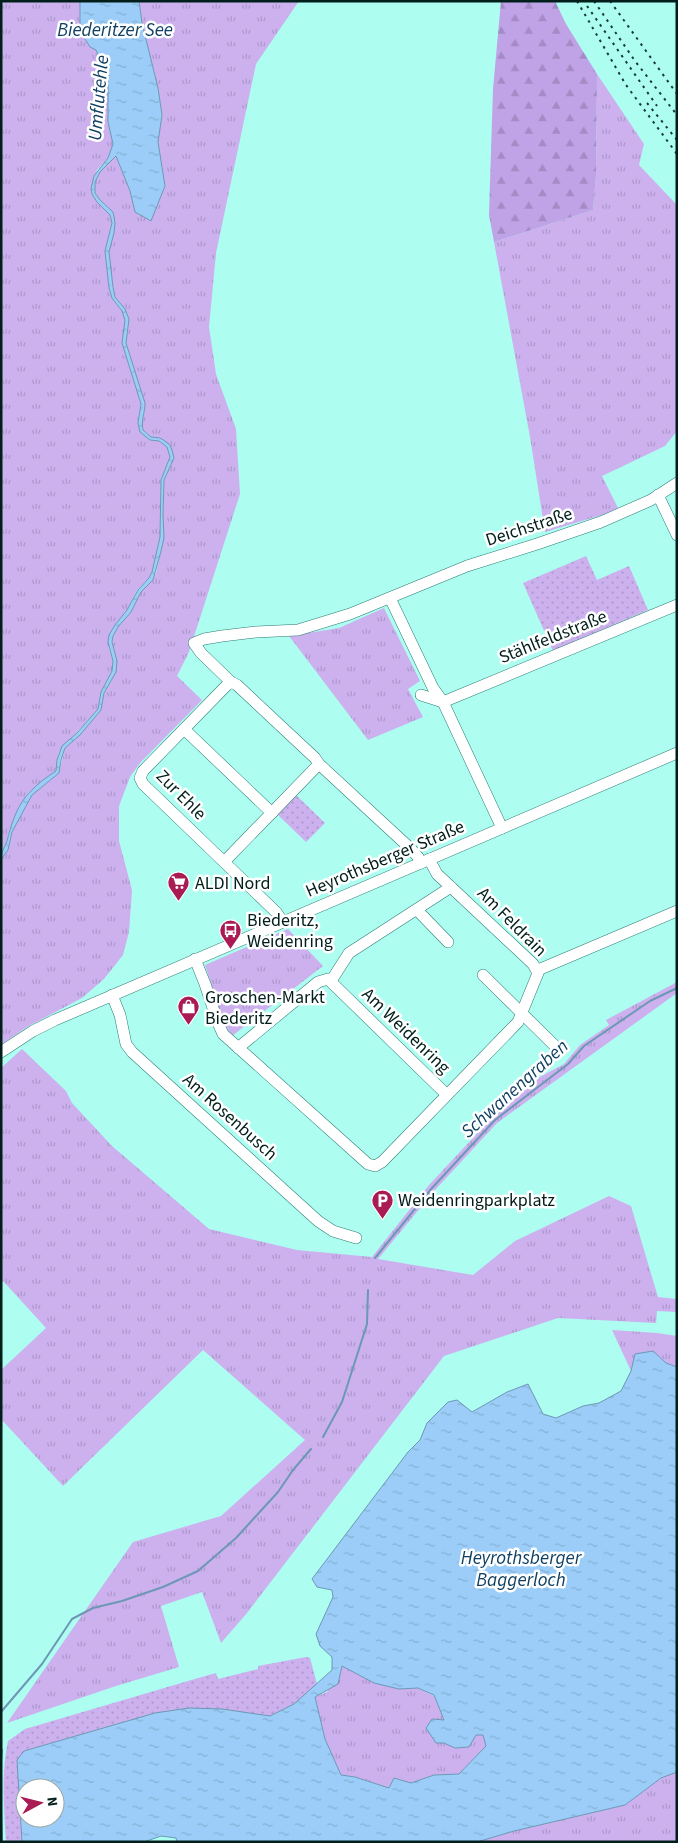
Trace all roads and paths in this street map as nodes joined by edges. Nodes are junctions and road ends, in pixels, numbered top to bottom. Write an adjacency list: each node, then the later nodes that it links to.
1 (677, 483): 2 (street, Deichstraße)
2 (658, 495): 3 (street); 4 (street, Deichstraße)
3 (677, 535)
4 (390, 598): 6 (street, Deichstraße); 8 (street)
5 (677, 605): 8 (street, Stählfeldstraße)
6 (231, 682): 9 (street, Zur Ehle); 11 (street)
7 (421, 695): 8 (street)
8 (443, 702): 13 (street)
9 (184, 729): 12 (street); 15 (street, Zur Ehle)
10 (677, 753): 13 (street, Heyrothsberger Straße)
11 (319, 764): 12 (street); 14 (street)
12 (272, 813): 15 (street)
13 (502, 828): 14 (street, Heyrothsberger Straße)
14 (425, 861): 16 (street, Am Feldrain); 19 (street, Heyrothsberger Straße)
15 (224, 862): 19 (street, Zur Ehle)
16 (451, 887): 17 (street, Am Feldrain); 22 (street, Am Feldrain)
17 (417, 910): 20 (street); 24 (street, Am Feldrain)
18 (677, 911): 22 (street)
19 (283, 922): 21 (street, Heyrothsberger Straße)
20 (448, 942)
21 (195, 959): 25 (street, Heyrothsberger Straße); 28 (street, Am Weidenring)
22 (538, 970): 26 (street, Am Feldrain)
23 (483, 975): 26 (street)
24 (331, 981): 28 (street); 30 (street, Am Weidenring)
25 (112, 995): 29 (street, Heyrothsberger Straße); 31 (street, Am Rosenbusch)
26 (522, 1014): 27 (street); 30 (street, Am Feldrain)
27 (554, 1045)
28 (238, 1048): 30 (street, Am Weidenring)
29 (1, 1052)
30 (447, 1095)
31 (356, 1238)

